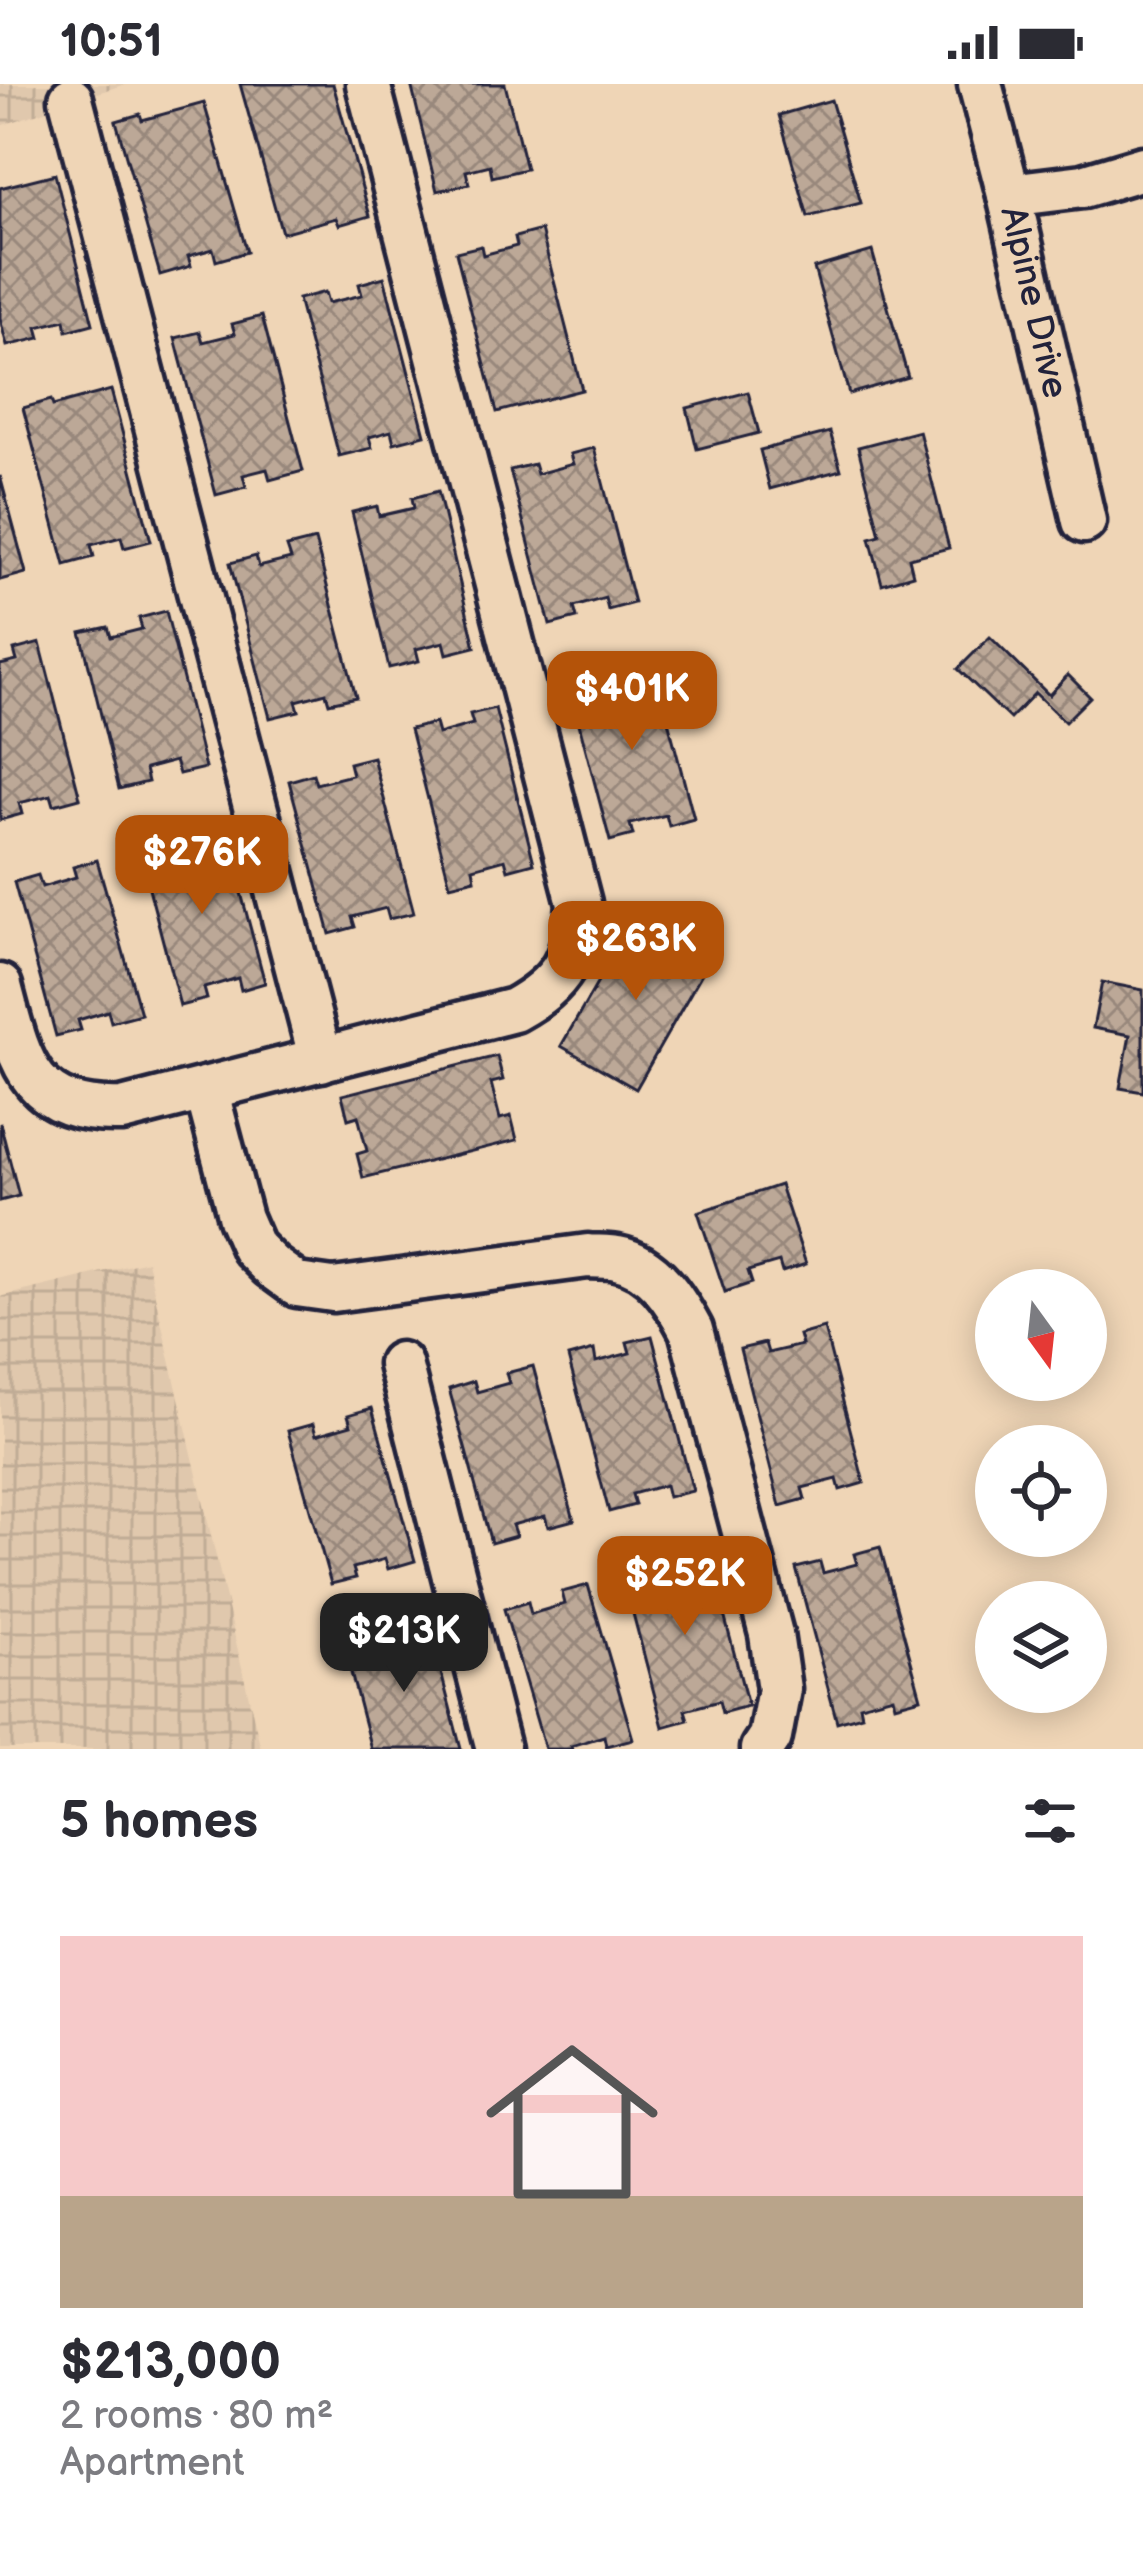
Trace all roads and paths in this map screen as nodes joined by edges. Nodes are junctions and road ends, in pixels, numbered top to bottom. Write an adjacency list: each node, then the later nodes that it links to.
1 (368, 84): 8 (street)
2 (980, 84): 5 (street, Alpine Drive)
3 (71, 99): 8 (street)
4 (1143, 168): 5 (street)
5 (1009, 196): 6 (street, Alpine Drive)
6 (1084, 521)
7 (0, 986): 9 (street)
8 (321, 1060): 9 (street)
9 (206, 1089): 12 (street)
10 (400, 1364): 11 (street)
11 (498, 1749)
12 (762, 1749)

